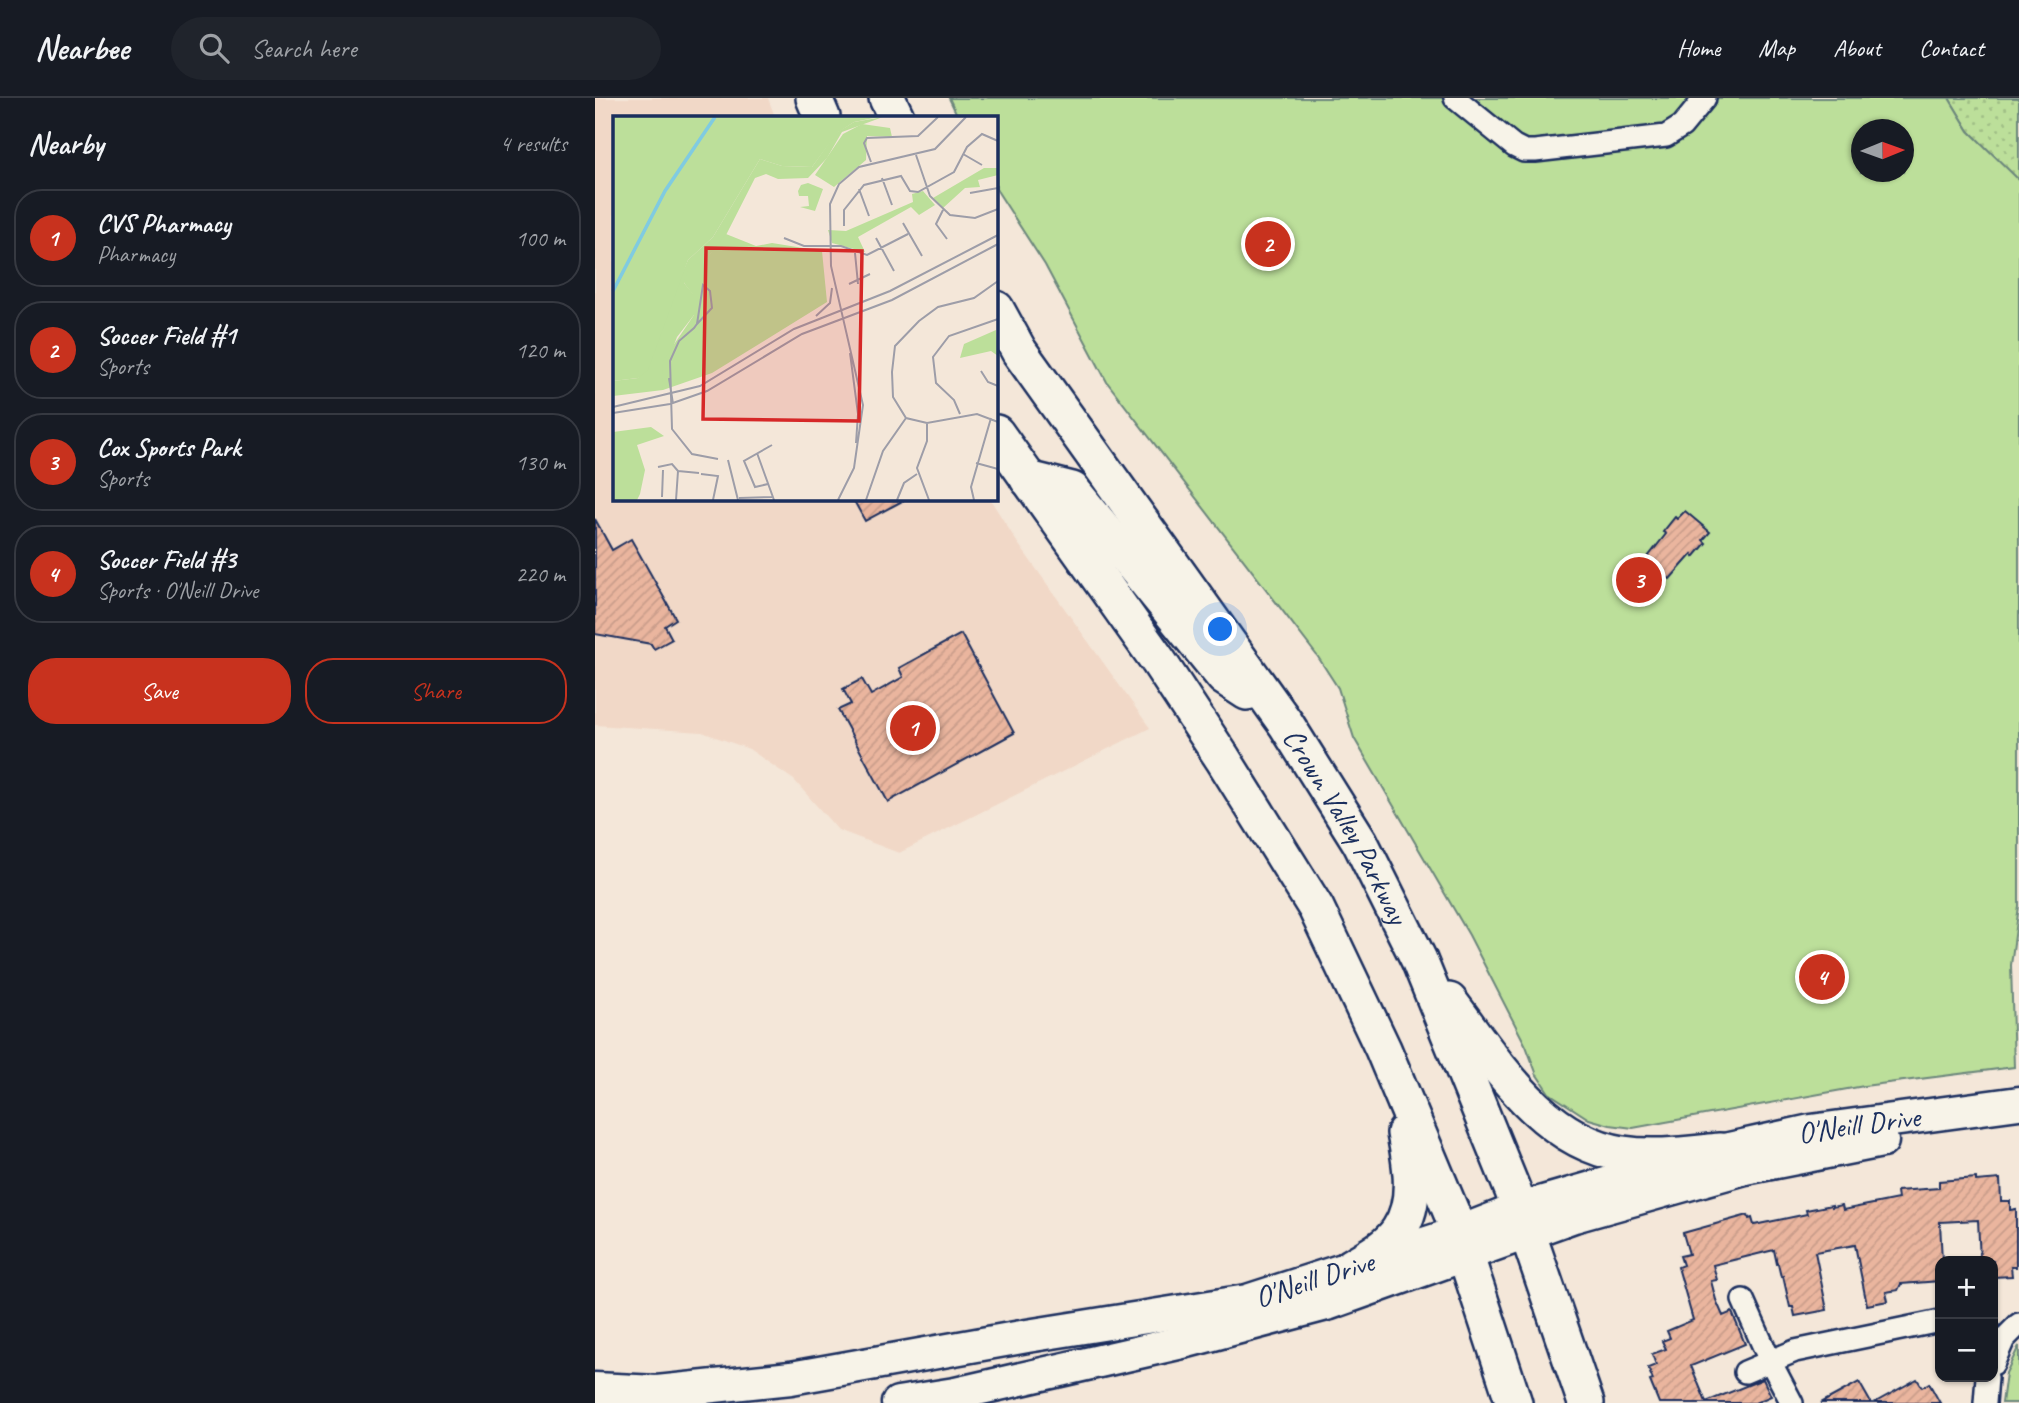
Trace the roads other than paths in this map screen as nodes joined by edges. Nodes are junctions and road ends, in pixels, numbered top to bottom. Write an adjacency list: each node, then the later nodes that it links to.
1 (814, 98): 5 (main road)
2 (887, 98): 6 (main road)
3 (1455, 98): 4 (street)
4 (1706, 98)
5 (822, 116)
6 (896, 116)
7 (997, 311): 10 (main road, Crown Valley Parkway)
8 (997, 434): 9 (main road)
9 (1028, 479): 10 (main road); 12 (main road)
10 (1272, 704): 11 (main road, Crown Valley Parkway)
11 (1419, 960): 15 (main road); 16 (main road, Crown Valley Parkway)
12 (1383, 1049): 17 (main road); 18 (main road)
13 (2019, 1103): 15 (main road, O'Neill Drive)
14 (2019, 1124): 16 (main road, O'Neill Drive)
15 (1720, 1151): 16 (main road, O'Neill Drive)
16 (1524, 1220): 17 (main road, O'Neill Drive); 29 (main road, Crown Valley Parkway)
17 (1462, 1244): 18 (main road, O'Neill Drive); 27 (main road, O'Neill Drive); 28 (main road)
18 (1351, 1267): 26 (main road, O'Neill Drive)
19 (1743, 1300): 23 (street)
20 (1935, 1322): 23 (street)
21 (2005, 1332): 22 (street)
22 (1998, 1351)
23 (1770, 1361): 24 (street); 30 (street)
24 (1745, 1372)
25 (1987, 1382): 31 (street)
26 (595, 1389)
27 (898, 1403)
28 (1514, 1403)
29 (1586, 1403)
30 (1792, 1403)
31 (1985, 1403)

